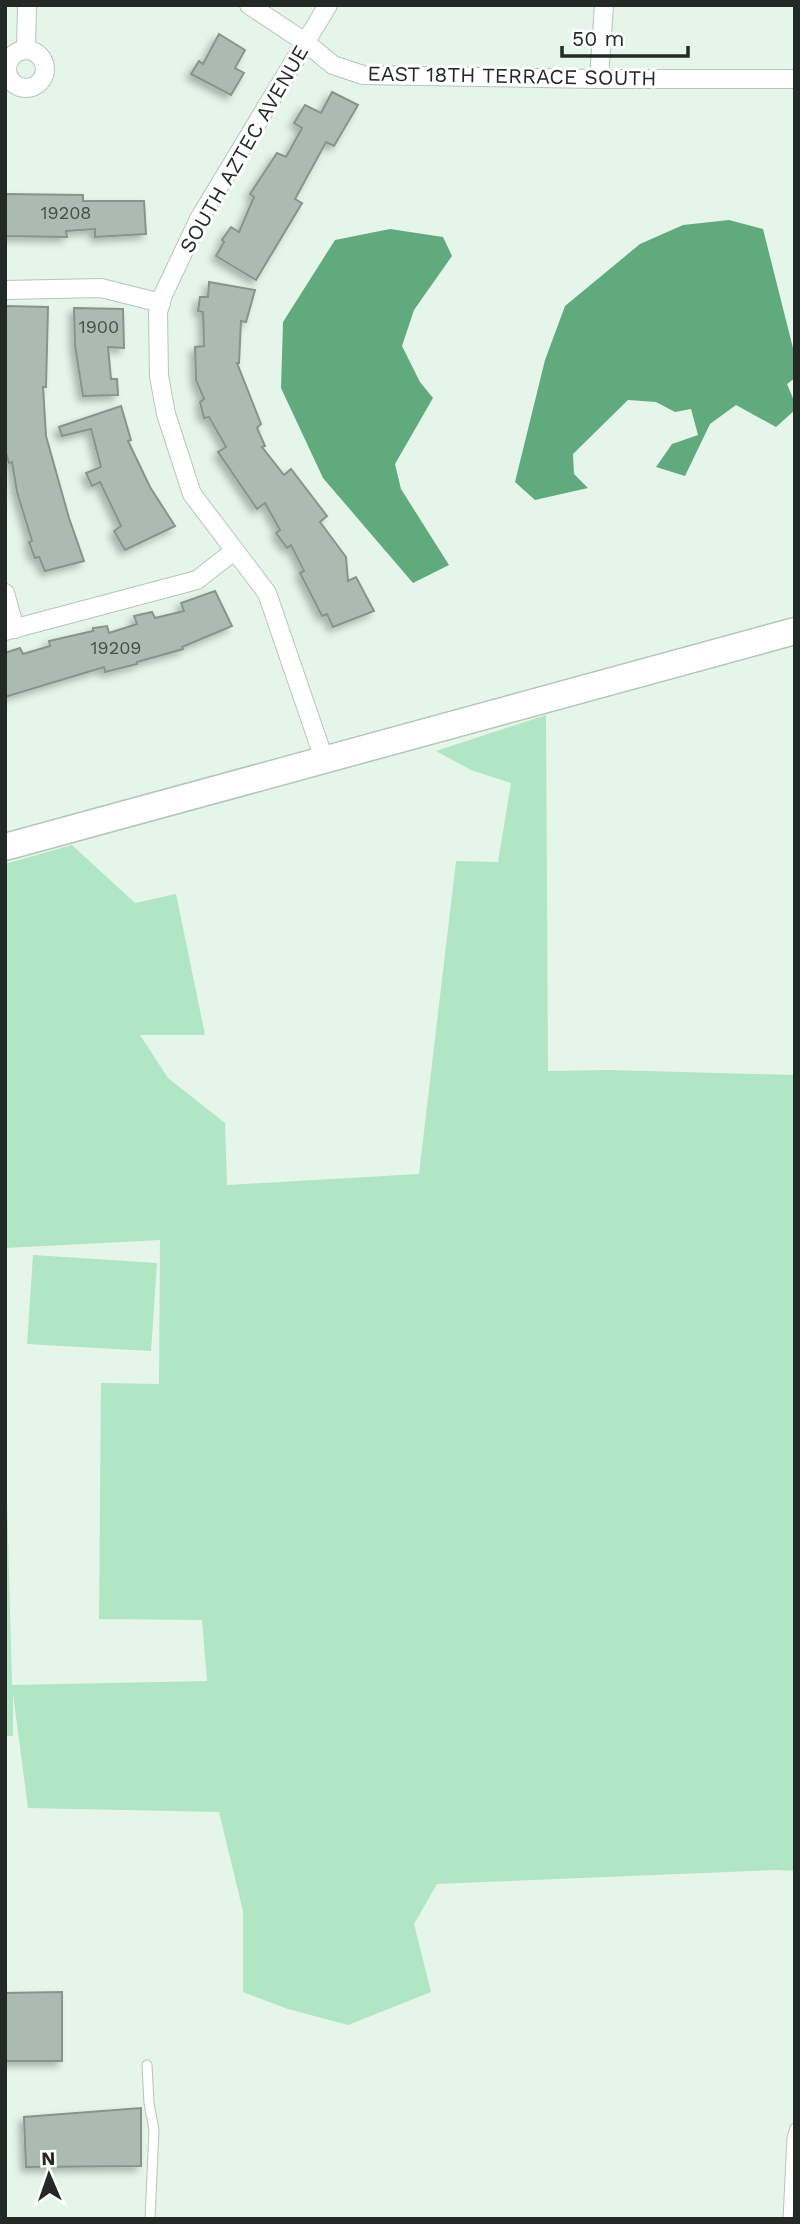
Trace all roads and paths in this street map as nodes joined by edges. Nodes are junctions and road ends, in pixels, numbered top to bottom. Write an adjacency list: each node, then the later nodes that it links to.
1 (27, 5): 6 (street)
2 (249, 5): 5 (street, EAST 18TH TERRACE SOUTH)
3 (327, 5): 5 (street, SOUTH AZTEC AVENUE)
4 (604, 5): 7 (street)
5 (305, 41): 7 (street, EAST 18TH TERRACE SOUTH); 10 (street, SOUTH AZTEC AVENUE)
6 (26, 49)
7 (599, 79): 8 (street, EAST 18TH TERRACE SOUTH)
8 (795, 79)
9 (5, 290): 10 (street)
10 (161, 303): 11 (street, SOUTH AZTEC AVENUE)
11 (234, 551): 13 (street); 15 (street, SOUTH AZTEC AVENUE)
12 (5, 593): 13 (street)
13 (10, 630)
14 (795, 631): 15 (main road)
15 (324, 759): 16 (main road)
16 (5, 847)
17 (147, 2065): 19 (lane)
18 (795, 2128): 20 (lane)
19 (150, 2219)
20 (788, 2219)

